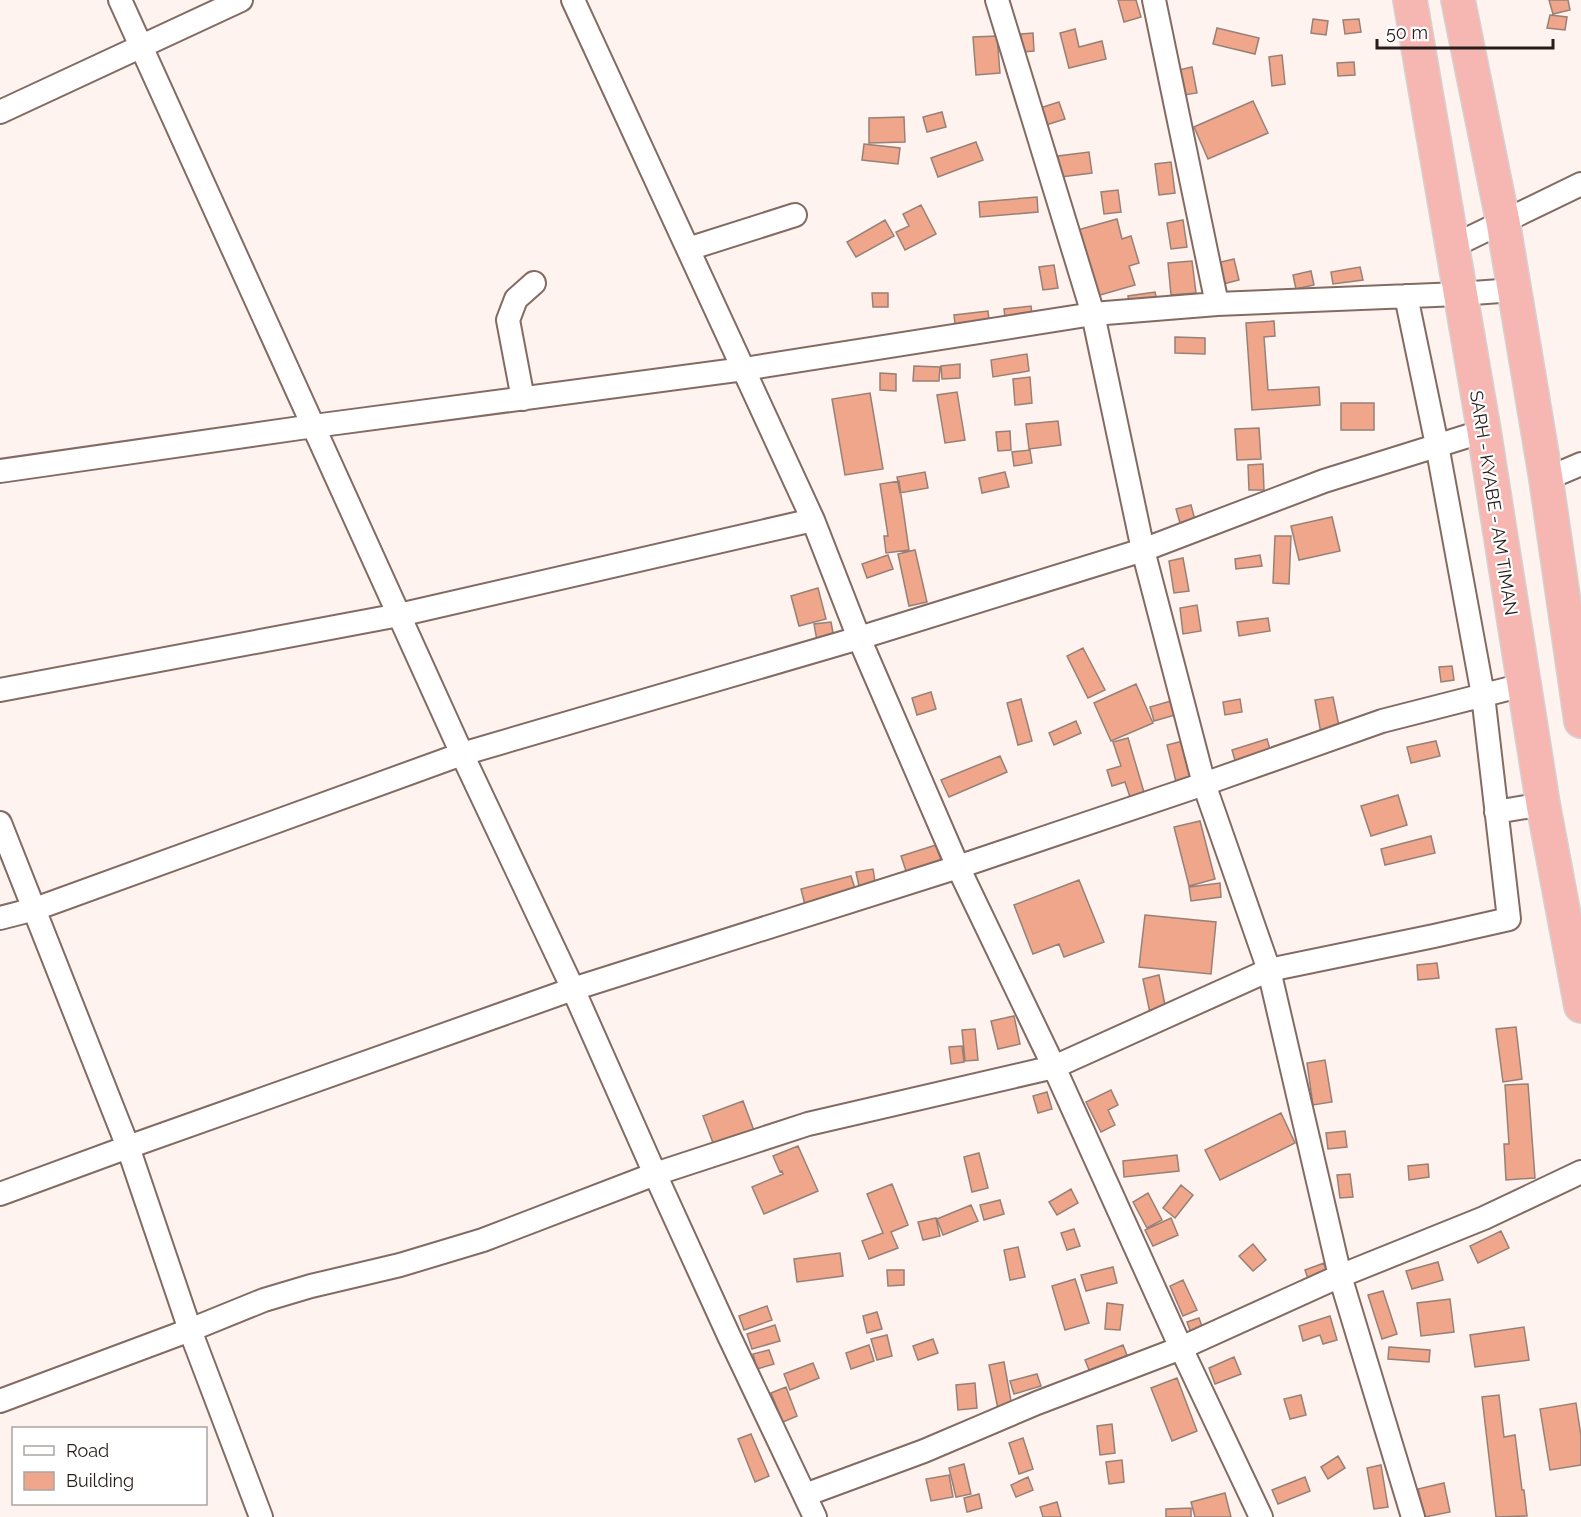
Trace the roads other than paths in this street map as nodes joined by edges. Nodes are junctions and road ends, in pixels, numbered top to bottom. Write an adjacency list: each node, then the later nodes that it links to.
1 (120, 0): 8 (street)
2 (242, 0): 8 (street)
3 (573, 0): 14 (street)
4 (997, 0): 20 (street)
5 (1154, 0): 19 (street)
6 (1410, 0): 13 (highway, SARH - KYABE - AM TIMAN)
7 (1458, 0): 12 (highway)
8 (141, 46): 9 (street); 23 (street)
9 (0, 112)
10 (1581, 184): 12 (street)
11 (795, 215): 14 (street)
12 (1503, 222): 13 (street); 16 (highway)
13 (1451, 247): 17 (highway, SARH - KYABE - AM TIMAN)
14 (688, 249): 21 (street)
15 (534, 283): 22 (street)
16 (1514, 290): 17 (street); 28 (highway)
17 (1459, 294): 18 (street); 24 (highway, SARH - KYABE - AM TIMAN)
18 (1406, 297): 19 (street); 25 (street)
19 (1217, 304): 20 (street)
20 (1093, 314): 21 (street); 30 (street)
21 (744, 369): 22 (street); 29 (street)
22 (523, 399): 23 (street)
23 (314, 426): 27 (street); 31 (street)
24 (1484, 431): 25 (street); 33 (highway, SARH - KYABE - AM TIMAN)
25 (1437, 445): 30 (street); 35 (street)
26 (1581, 464): 28 (street)
27 (0, 471)
28 (1545, 479): 36 (highway)
29 (813, 520): 31 (street); 32 (street)
30 (1143, 550): 32 (street); 38 (street)
31 (399, 615): 34 (street); 37 (street)
32 (859, 638): 37 (street); 42 (street)
33 (1523, 685): 35 (street); 39 (highway, SARH - KYABE - AM TIMAN)
34 (0, 690)
35 (1483, 695): 38 (street); 40 (street)
36 (1579, 700)
37 (462, 754): 43 (street); 46 (street)
38 (1204, 784): 42 (street); 45 (street)
39 (1543, 804): 40 (street); 47 (highway, SARH - KYABE - AM TIMAN)
40 (1497, 812): 45 (street)
41 (0, 823): 43 (street)
42 (958, 867): 46 (street); 48 (street)
43 (34, 909): 44 (street); 49 (street)
44 (0, 918)
45 (1269, 970): 48 (street); 53 (street)
46 (573, 989): 49 (street); 51 (street)
47 (1581, 1006)
48 (1054, 1067): 51 (street); 55 (street)
49 (128, 1147): 52 (street); 54 (street)
50 (1581, 1172): 53 (street)
51 (655, 1174): 54 (street); 57 (street)
52 (0, 1194)
53 (1340, 1276): 55 (street); 61 (street)
54 (190, 1330): 56 (street); 58 (street)
55 (1181, 1348): 57 (street); 60 (street)
56 (0, 1401)
57 (805, 1495): 59 (street)
58 (261, 1517)
59 (815, 1517)
60 (1261, 1517)
61 (1413, 1517)

